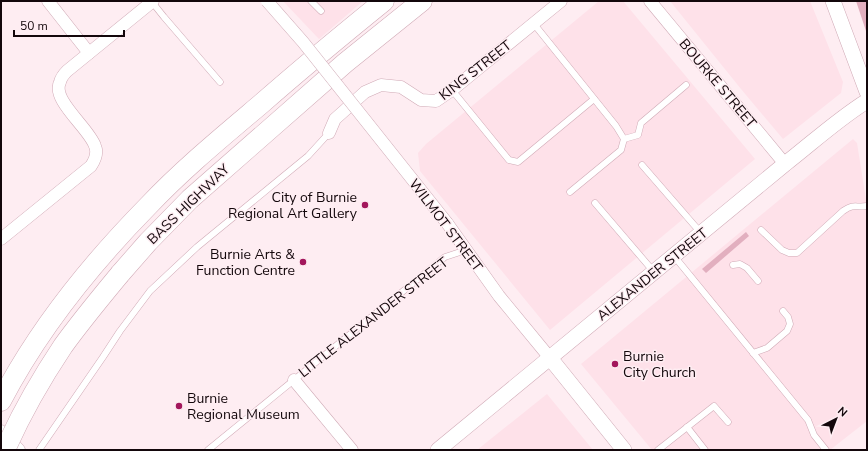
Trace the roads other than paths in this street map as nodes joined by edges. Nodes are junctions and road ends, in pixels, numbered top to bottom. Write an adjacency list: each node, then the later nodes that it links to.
1 (48, 1): 12 (street)
2 (153, 1): 12 (street); 13 (lane)
3 (267, 1): 29 (street, WILMOT STREET, bridge)
4 (311, 1): 10 (lane)
5 (384, 1): 38 (highway, BASS HIGHWAY)
6 (422, 1): 42 (highway, BASS HIGHWAY, bridge)
7 (561, 1): 11 (street, KING STREET)
8 (650, 1): 21 (street, BOURKE STREET)
9 (833, 1): 16 (street)
10 (321, 11)
11 (534, 24): 15 (street, KING STREET); 17 (lane)
12 (89, 53): 28 (street)
13 (220, 82)
14 (686, 85): 20 (lane)
15 (452, 90): 17 (lane); 19 (street, KING STREET)
16 (867, 92)
17 (594, 98): 20 (lane)
18 (867, 101): 21 (street, ALEXANDER STREET)
19 (329, 133): 44 (lane)
20 (624, 139): 23 (lane)
21 (786, 164): 27 (street, ALEXANDER STREET)
22 (642, 165): 27 (lane)
23 (570, 192)
24 (595, 203): 32 (lane)
25 (867, 206): 26 (lane)
26 (761, 230)
27 (701, 234): 30 (street, ALEXANDER STREET)
28 (1, 238)
29 (466, 250): 36 (street, WILMOT STREET); 37 (lane, LITTLE ALEXANDER STREET)
30 (674, 256): 32 (street, ALEXANDER STREET); 35 (lane)
31 (733, 265): 33 (lane)
32 (654, 272): 36 (street, ALEXANDER STREET)
33 (758, 281)
34 (783, 311): 35 (lane)
35 (753, 353): 51 (lane)
36 (550, 358): 47 (street, ALEXANDER STREET); 48 (street, WILMOT STREET)
37 (294, 380): 45 (lane, LITTLE ALEXANDER STREET); 46 (street)
38 (1, 401)
39 (728, 422): 40 (lane)
40 (687, 427): 49 (lane); 50 (lane)
41 (1, 430): 43 (street)
42 (5, 450)
43 (19, 450)
44 (39, 450)
45 (208, 450)
46 (352, 450)
47 (438, 450)
48 (624, 450)
49 (658, 450)
50 (705, 450)
51 (826, 450)

